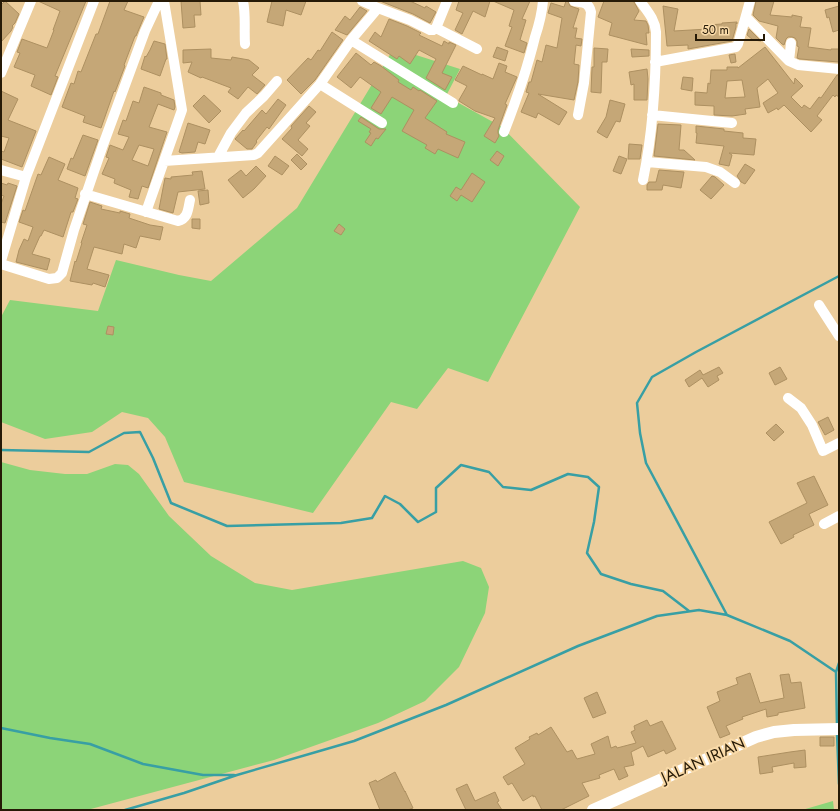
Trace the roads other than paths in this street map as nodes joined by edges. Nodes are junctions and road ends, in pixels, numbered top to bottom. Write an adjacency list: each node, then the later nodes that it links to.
1 (31, 1): 22 (street)
2 (94, 1): 35 (street)
3 (159, 1): 38 (street)
4 (164, 1): 32 (street)
5 (243, 1): 17 (street)
6 (362, 1): 12 (street)
7 (447, 1): 14 (street)
8 (544, 1): 30 (street)
9 (574, 1): 26 (street)
10 (640, 1): 19 (street)
11 (750, 1): 13 (street)
12 (378, 8): 14 (street); 15 (street)
13 (746, 17): 19 (street); 20 (street)
14 (436, 28): 18 (street)
15 (351, 40): 24 (street); 25 (street)
16 (791, 43): 20 (street)
17 (245, 44)
18 (478, 49)
19 (655, 62): 27 (street)
20 (789, 62): 21 (street)
21 (839, 69)
22 (1, 73)
23 (277, 81): 31 (street)
24 (320, 84): 28 (street); 31 (street)
25 (453, 103)
26 (578, 115)
27 (652, 115): 29 (street); 33 (street)
28 (382, 122)
29 (732, 122)
30 (504, 132)
31 (218, 157): 32 (street)
32 (164, 161): 40 (street)
33 (647, 162): 36 (street); 37 (street)
34 (1, 170): 35 (street)
35 (26, 177): 41 (street)
36 (643, 180)
37 (735, 183)
38 (85, 194): 40 (street); 43 (street)
39 (190, 200): 40 (street)
40 (146, 212)
41 (6, 231): 42 (street)
42 (1, 261)
43 (1, 264)
44 (819, 305): 45 (street)
45 (839, 336)
46 (788, 398): 47 (street)
47 (839, 443)
48 (839, 516): 49 (street)
49 (824, 524)
50 (839, 729): 51 (main road, JALAN IRIAN)
51 (593, 810)

